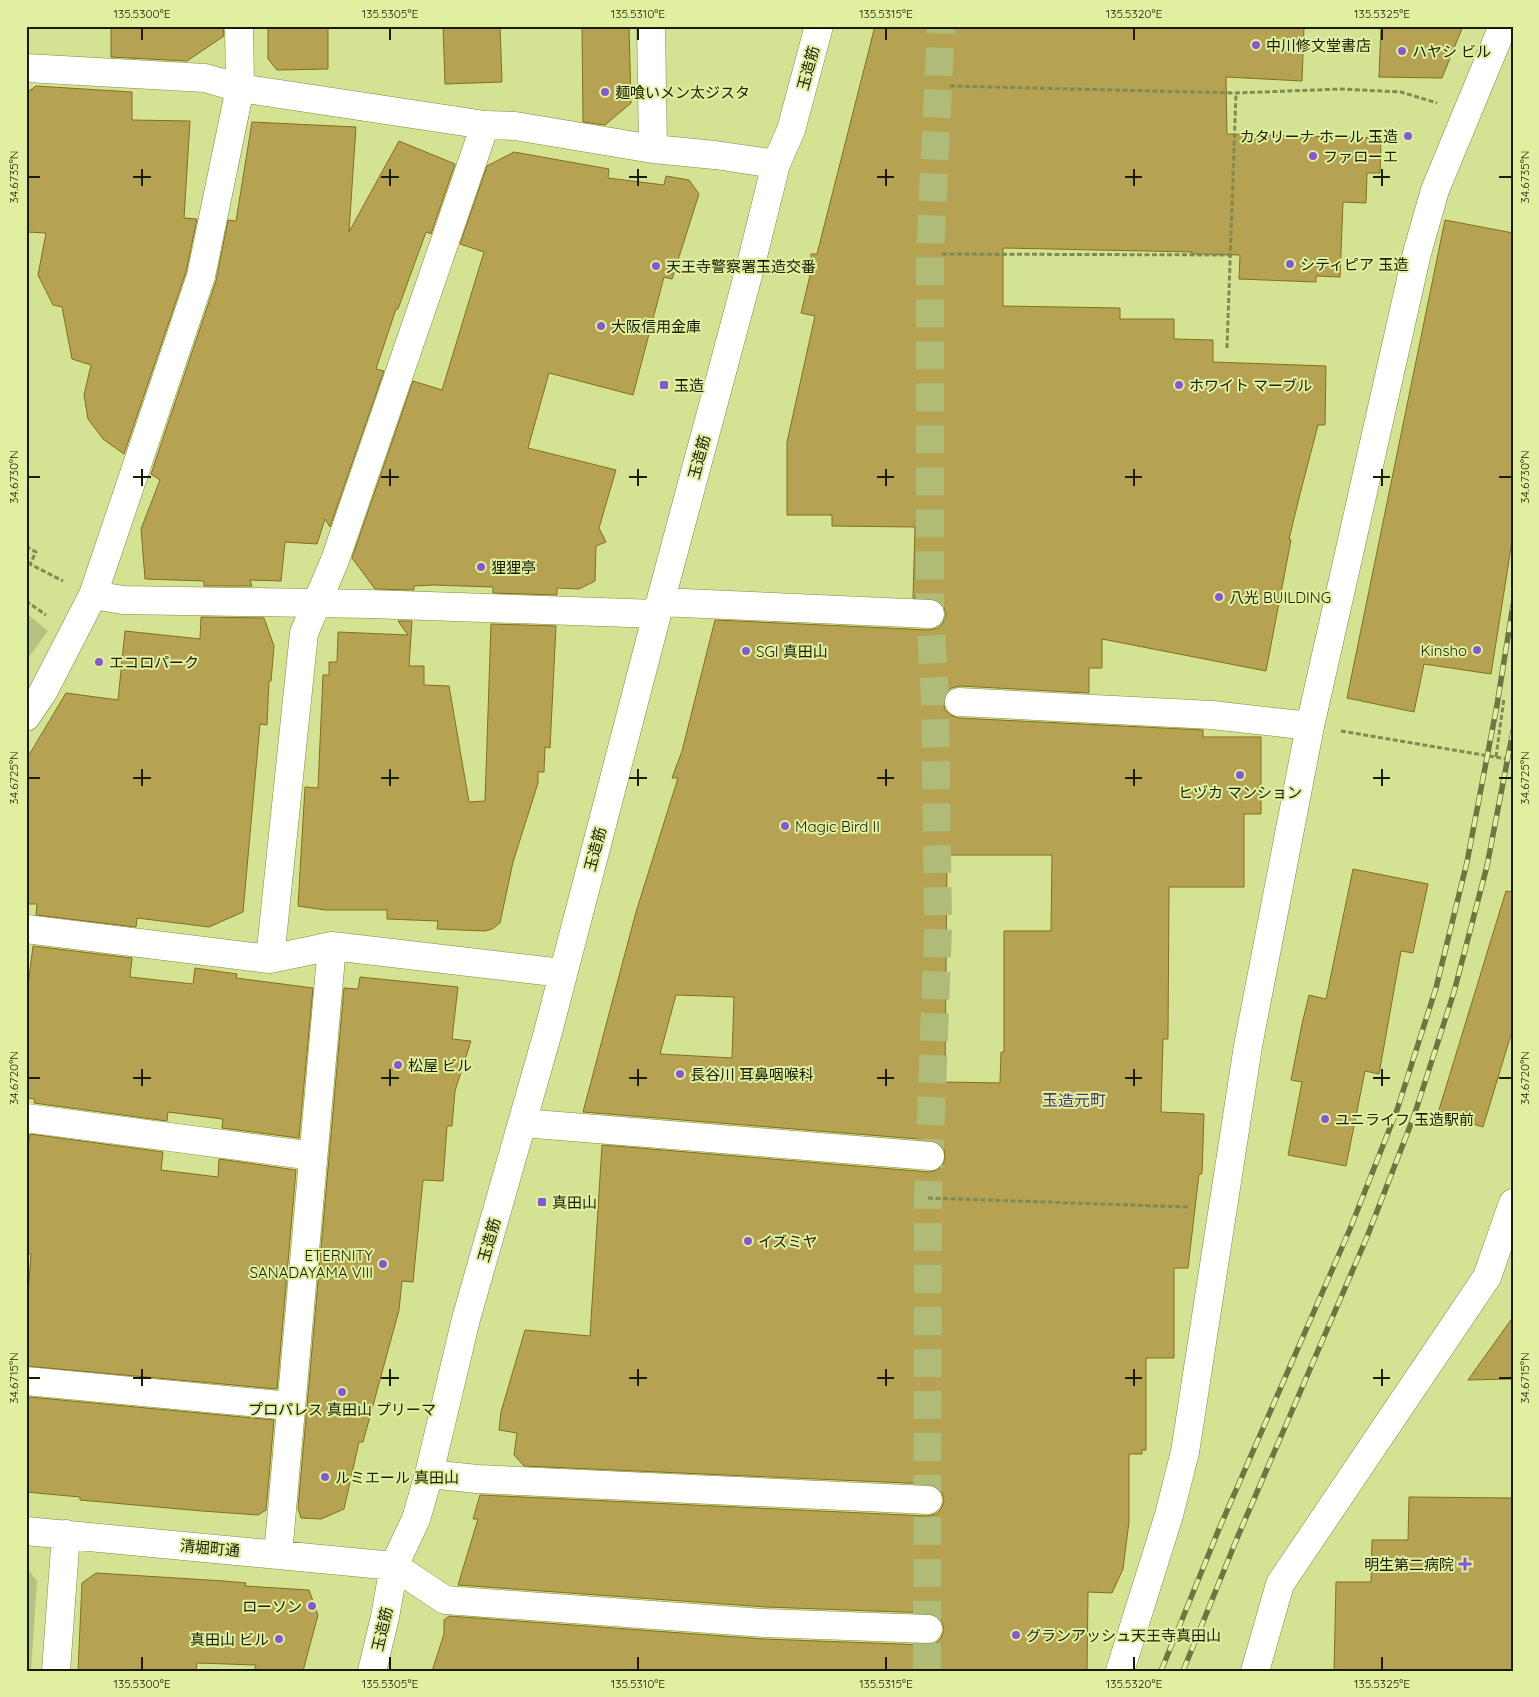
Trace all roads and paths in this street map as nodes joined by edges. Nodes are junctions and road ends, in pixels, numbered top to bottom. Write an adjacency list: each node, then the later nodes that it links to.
1 (239, 26): 7 (street)
2 (650, 26): 11 (street)
3 (819, 26): 12 (street, 玉造筋)
4 (1502, 26): 9 (street)
5 (26, 68): 7 (street)
6 (950, 86): 8 (path)
7 (240, 88): 10 (street); 19 (street)
8 (1236, 93): 9 (path); 14 (path)
9 (1466, 112): 28 (street)
10 (485, 125): 11 (street); 21 (street)
11 (653, 149): 12 (street)
12 (776, 164): 22 (street, 玉造筋)
13 (942, 254): 14 (path)
14 (1230, 255): 17 (path)
15 (811, 260): 16 (path)
16 (805, 261)
17 (1227, 348)
18 (26, 546): 19 (path)
19 (81, 590): 21 (street); 27 (street)
20 (26, 601): 24 (path)
21 (317, 604): 22 (street); 33 (street)
22 (658, 608): 23 (street); 34 (street, 玉造筋)
23 (930, 614)
24 (54, 620)
25 (1504, 698): 29 (path)
26 (959, 702): 28 (street)
27 (26, 718)
28 (1310, 726): 29 (path); 41 (street)
29 (1496, 756): 30 (path)
30 (1513, 760)
31 (26, 929): 33 (street)
32 (332, 946): 33 (street); 34 (street); 37 (street)
33 (270, 959)
34 (562, 973): 36 (street, 玉造筋)
35 (26, 1118): 37 (street)
36 (522, 1123): 38 (street); 44 (street, 玉造筋)
37 (312, 1156): 43 (street)
38 (930, 1156)
39 (928, 1198): 41 (path)
40 (1513, 1203): 54 (street)
41 (1223, 1208): 53 (street)
42 (26, 1381): 43 (street)
43 (290, 1406): 48 (street)
44 (429, 1474): 45 (street); 49 (street, 玉造筋)
45 (928, 1500)
46 (26, 1531): 47 (street, 清堀町通)
47 (66, 1534): 48 (street, 清堀町通); 51 (street)
48 (278, 1555): 49 (street, 清堀町通)
49 (394, 1566): 50 (street); 52 (street, 玉造筋)
50 (928, 1628)
51 (56, 1671)
52 (372, 1671)
53 (1120, 1671)
54 (1255, 1671)

